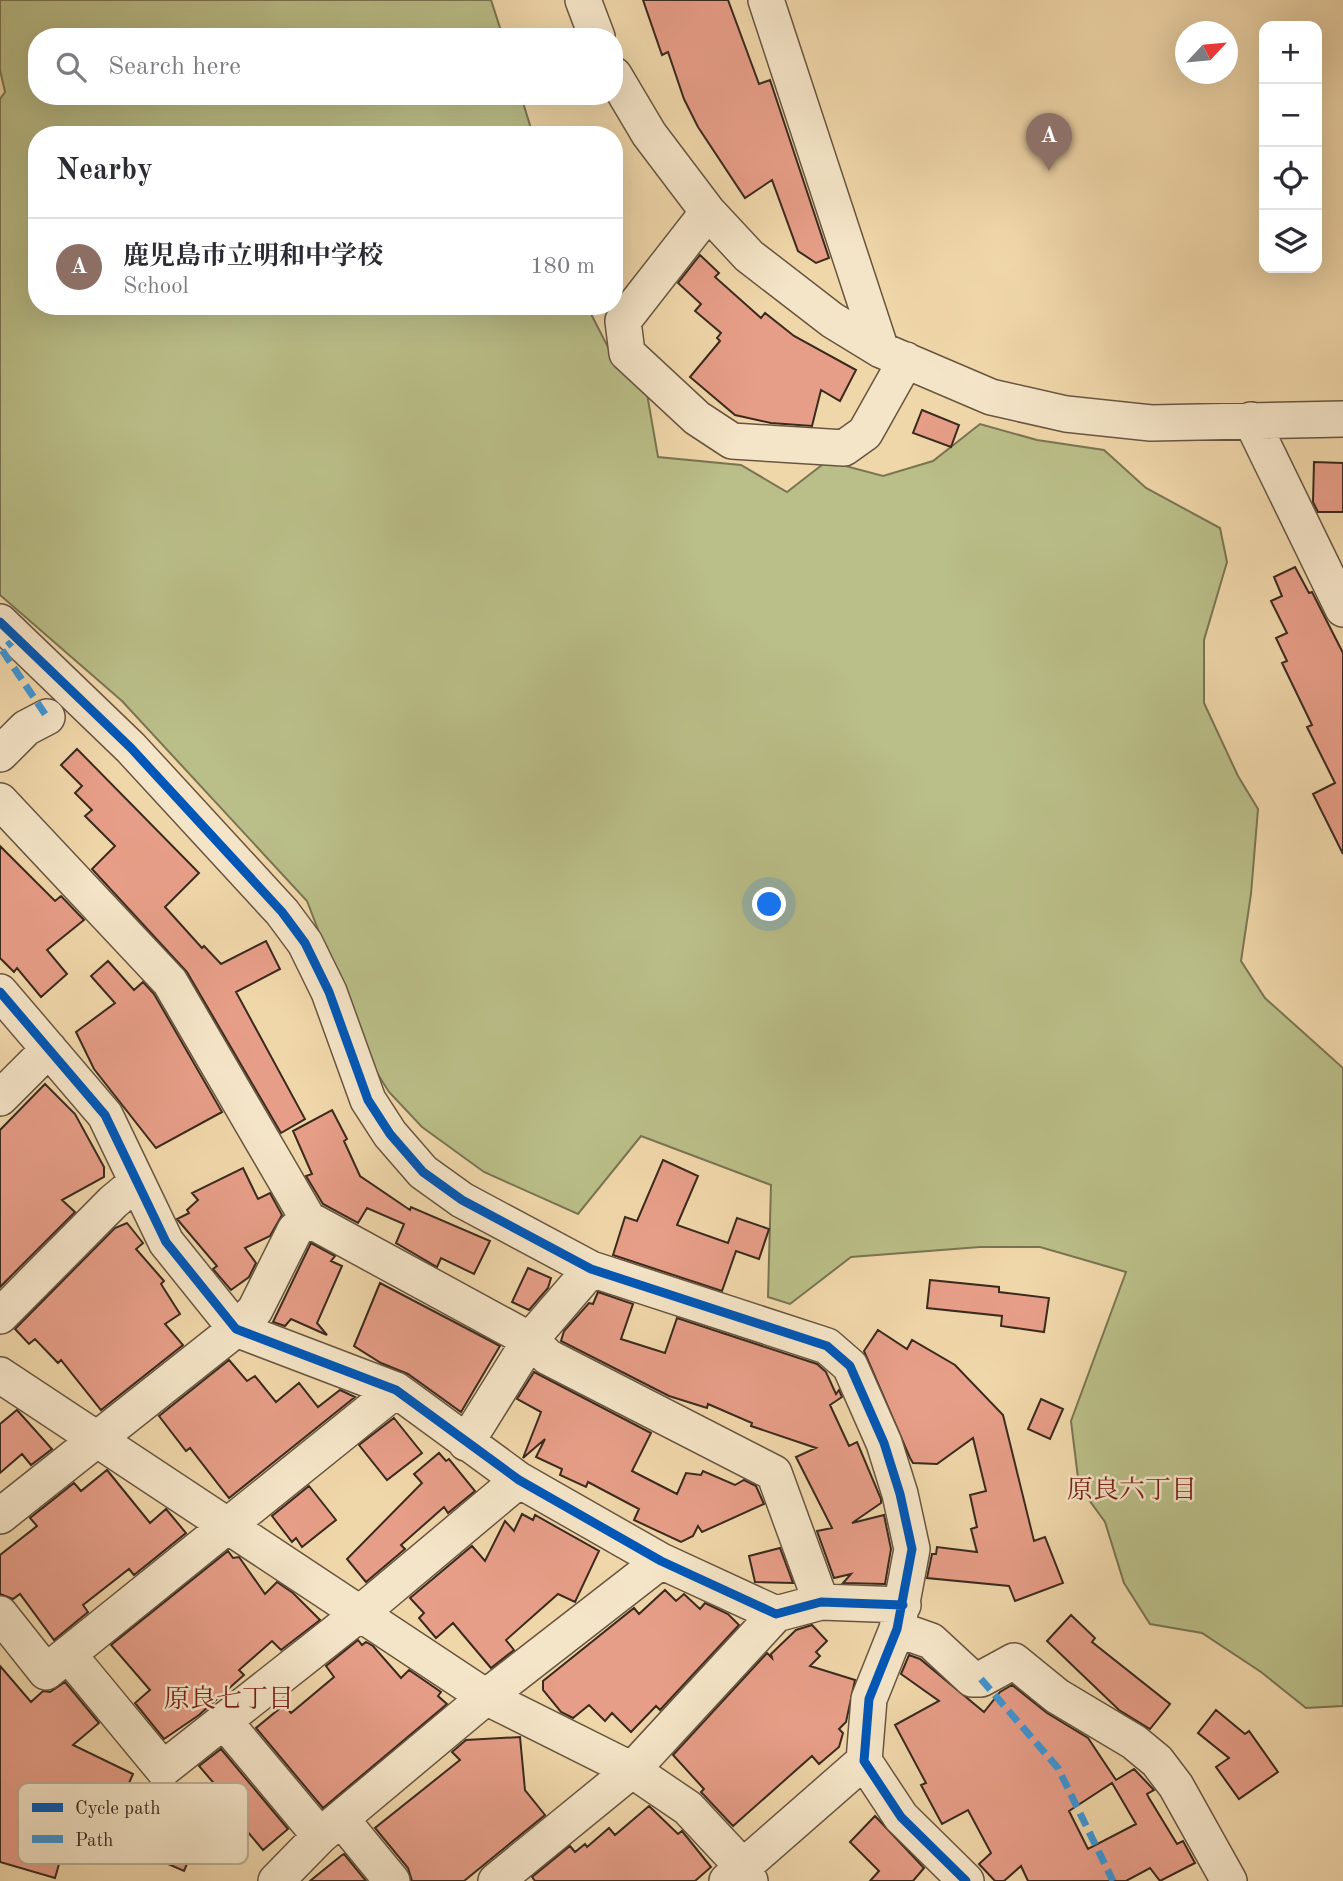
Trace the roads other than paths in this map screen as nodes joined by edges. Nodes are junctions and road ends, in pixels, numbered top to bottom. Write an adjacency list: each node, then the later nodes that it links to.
1 (583, 0): 3 (street)
2 (766, 0): 6 (street)
3 (594, 28)
4 (623, 90): 5 (street)
5 (708, 212): 6 (street); 6 (street)
6 (893, 355): 8 (street)
7 (1343, 419): 8 (street)
8 (1251, 420): 9 (street)
9 (1341, 601)
10 (0, 621): 19 (street)
11 (47, 717): 12 (street)
12 (0, 754)
13 (0, 801): 18 (street)
14 (0, 992): 15 (street)
15 (49, 1049): 16 (street); 17 (street)
16 (0, 1098)
17 (137, 1182): 20 (street); 21 (street)
18 (308, 1219): 21 (street); 22 (street)
19 (591, 1269): 22 (street); 35 (street)
20 (0, 1316)
21 (236, 1329): 24 (street); 25 (street)
22 (530, 1340): 26 (street); 31 (street)
23 (0, 1375): 25 (street)
24 (396, 1390): 26 (street); 29 (street)
25 (97, 1439): 28 (street); 29 (street)
26 (466, 1443): 27 (street)
27 (519, 1480): 30 (street); 34 (street)
28 (0, 1516)
29 (226, 1525): 34 (street); 36 (street)
30 (661, 1561): 33 (street); 37 (street)
31 (821, 1602): 33 (street); 35 (street)
32 (0, 1614): 36 (street)
33 (776, 1614): 40 (street)
34 (358, 1615): 37 (street); 38 (street)
35 (900, 1617): 39 (street); 47 (street)
36 (68, 1654): 38 (street)
37 (486, 1697): 40 (street); 41 (street)
38 (224, 1721): 41 (street)
39 (864, 1761): 42 (street); 46 (street)
40 (632, 1770): 42 (street); 45 (street)
41 (331, 1828): 43 (street); 44 (street)
42 (740, 1877)
43 (276, 1881)
44 (392, 1881)
45 (496, 1881)
46 (966, 1881)
47 (1229, 1881)

